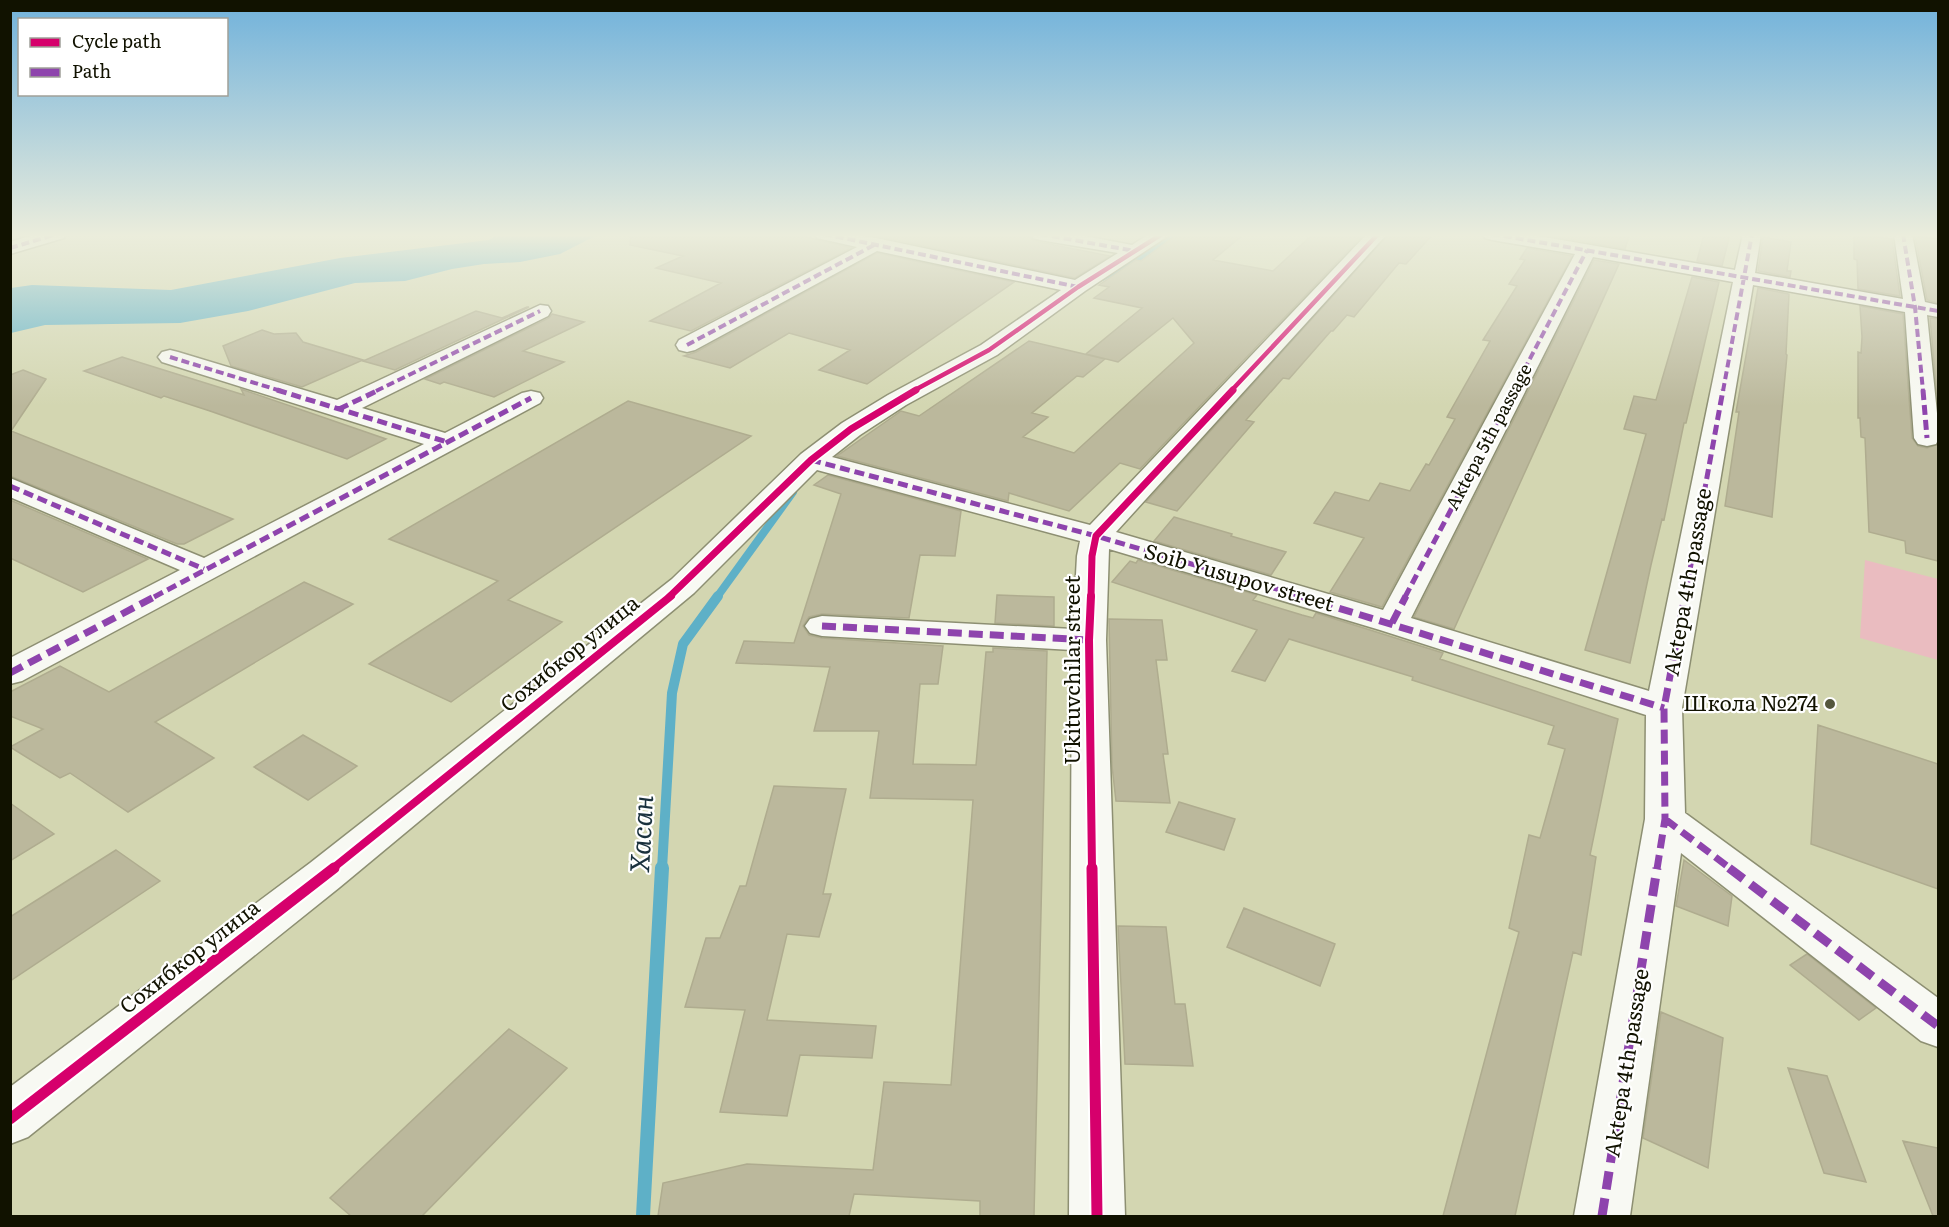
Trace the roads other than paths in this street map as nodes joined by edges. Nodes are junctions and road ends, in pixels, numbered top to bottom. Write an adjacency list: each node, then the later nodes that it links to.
1 (788, 291): 11 (street)
2 (1071, 291): 17 (street, Сохибкор улица)
3 (1325, 291): 19 (street)
4 (1551, 291): 21 (street, Aktepa 5th passage)
5 (1741, 291): 25 (street, Aktepa 4th passage)
6 (1826, 291): 8 (street)
7 (1913, 291): 8 (street)
8 (1916, 307): 9 (street); 15 (street)
9 (1938, 310)
10 (540, 311): 14 (street)
11 (687, 345)
12 (170, 357): 14 (street)
13 (531, 398): 16 (street)
14 (339, 409): 16 (street)
15 (1927, 438)
16 (447, 442): 20 (street)
17 (811, 460): 19 (street, Soib Yusupov street); 28 (street, Сохибкор улица)
18 (10, 486): 20 (street)
19 (1096, 536): 21 (street, Soib Yusupov street); 23 (street, Ukituvchilar street)
20 (204, 569): 24 (street)
21 (1392, 623): 25 (street, Soib Yusupov street)
22 (822, 626): 23 (street)
23 (1089, 640): 29 (street, Ukituvchilar street)
24 (10, 673)
25 (1664, 708): 26 (street, Aktepa 4th passage)
26 (1665, 819): 27 (street); 30 (street, Aktepa 4th passage)
27 (1938, 1026)
28 (10, 1119)
29 (1097, 1216)
30 (1602, 1216)

